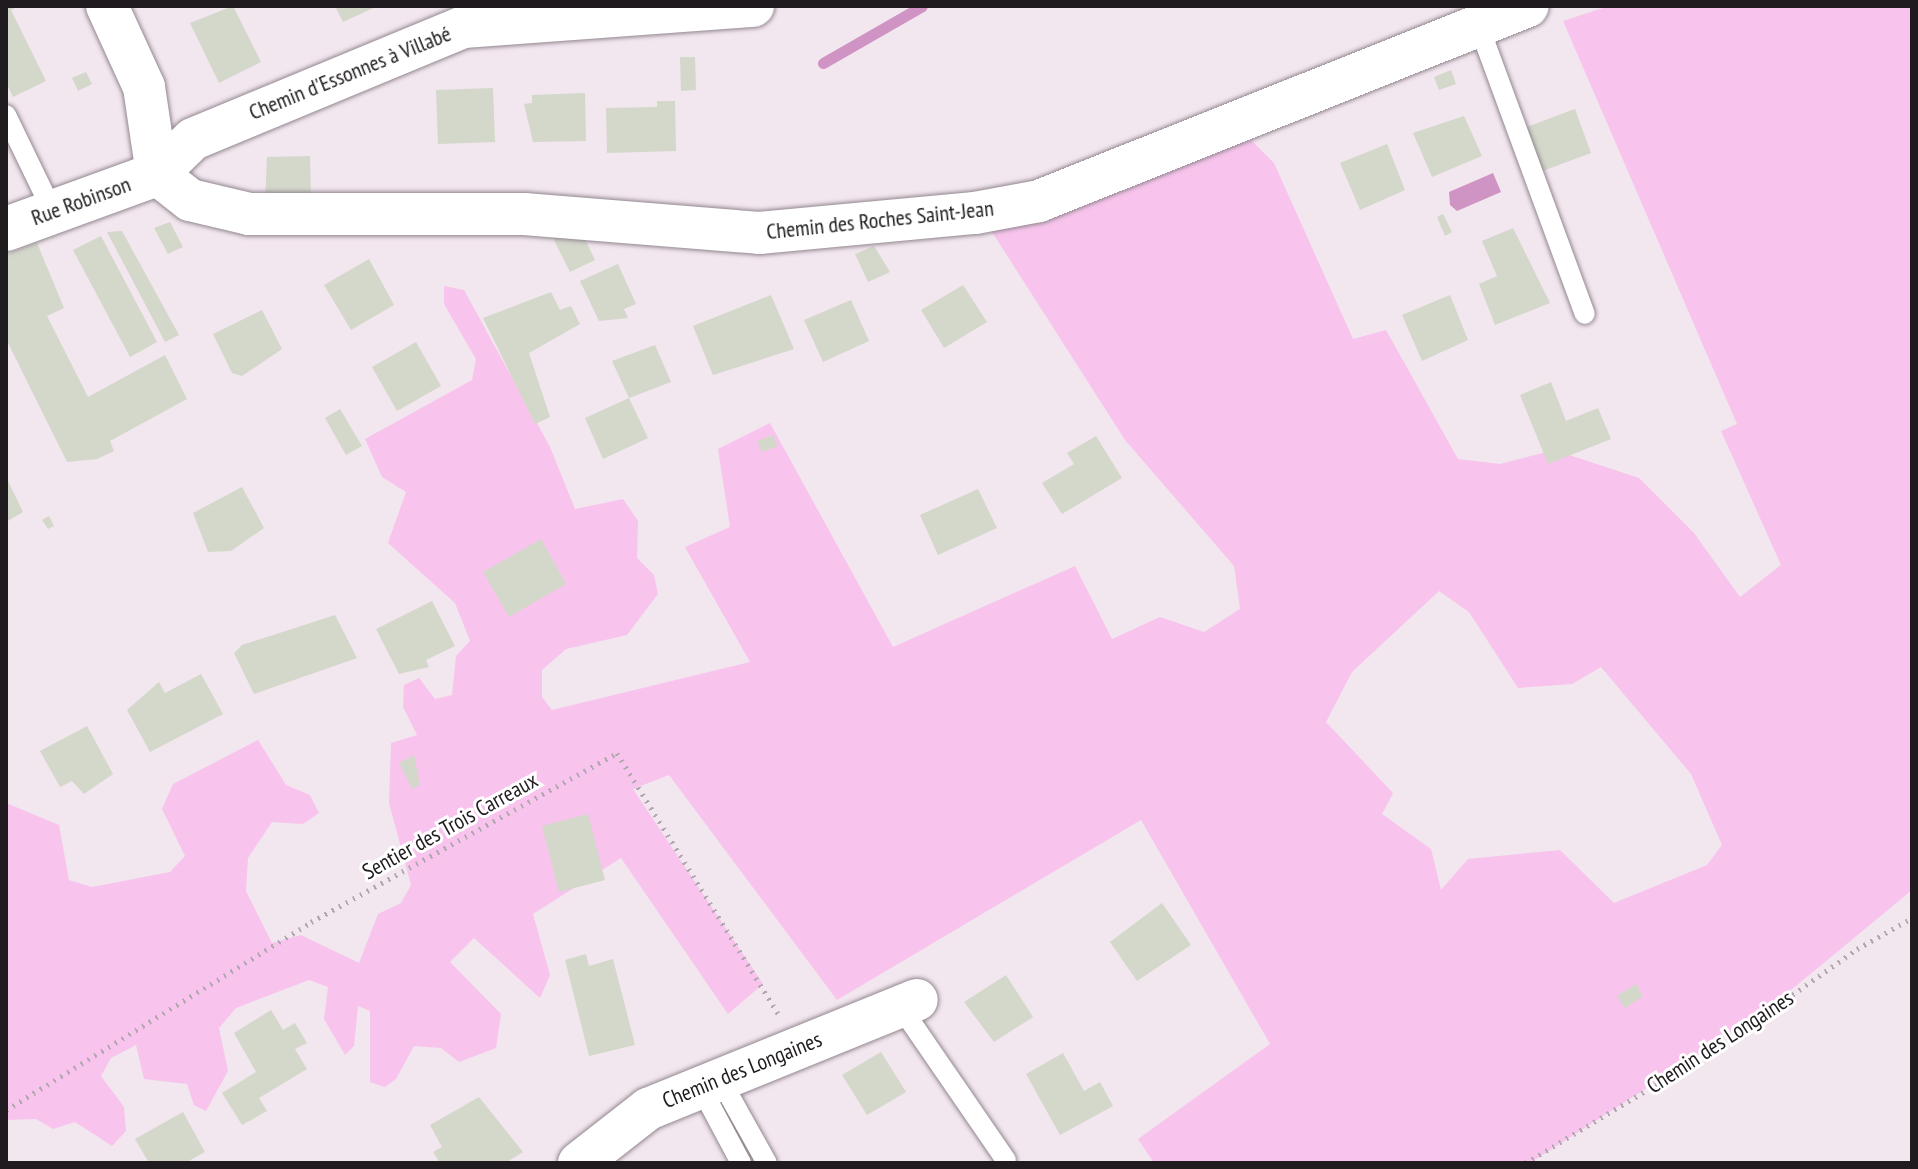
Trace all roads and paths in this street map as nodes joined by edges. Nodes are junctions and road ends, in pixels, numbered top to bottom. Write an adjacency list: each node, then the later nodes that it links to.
1 (107, 6): 6 (street)
2 (753, 6): 6 (street, Chemin d'Essonnes à Villabé)
3 (1528, 6): 4 (street, Chemin des Roches Saint-Jean)
4 (1477, 21): 6 (street, Chemin des Roches Saint-Jean); 9 (lane)
5 (6, 115): 7 (lane)
6 (157, 174): 7 (street, Rue Robinson)
7 (52, 210): 8 (street, Rue Robinson)
8 (6, 229)
9 (1585, 314)
10 (1912, 918): 19 (path, Chemin des Longaines)
11 (909, 1003): 12 (street, Chemin des Longaines); 15 (lane)
12 (798, 1047): 13 (street, Chemin des Longaines); 14 (path, Sentier des Trois Carreaux)
13 (710, 1083): 16 (street, Chemin des Longaines); 17 (lane); 18 (lane)
14 (6, 1110)
15 (1006, 1160)
16 (579, 1163)
17 (741, 1163)
18 (767, 1163)
19 (1525, 1163)

